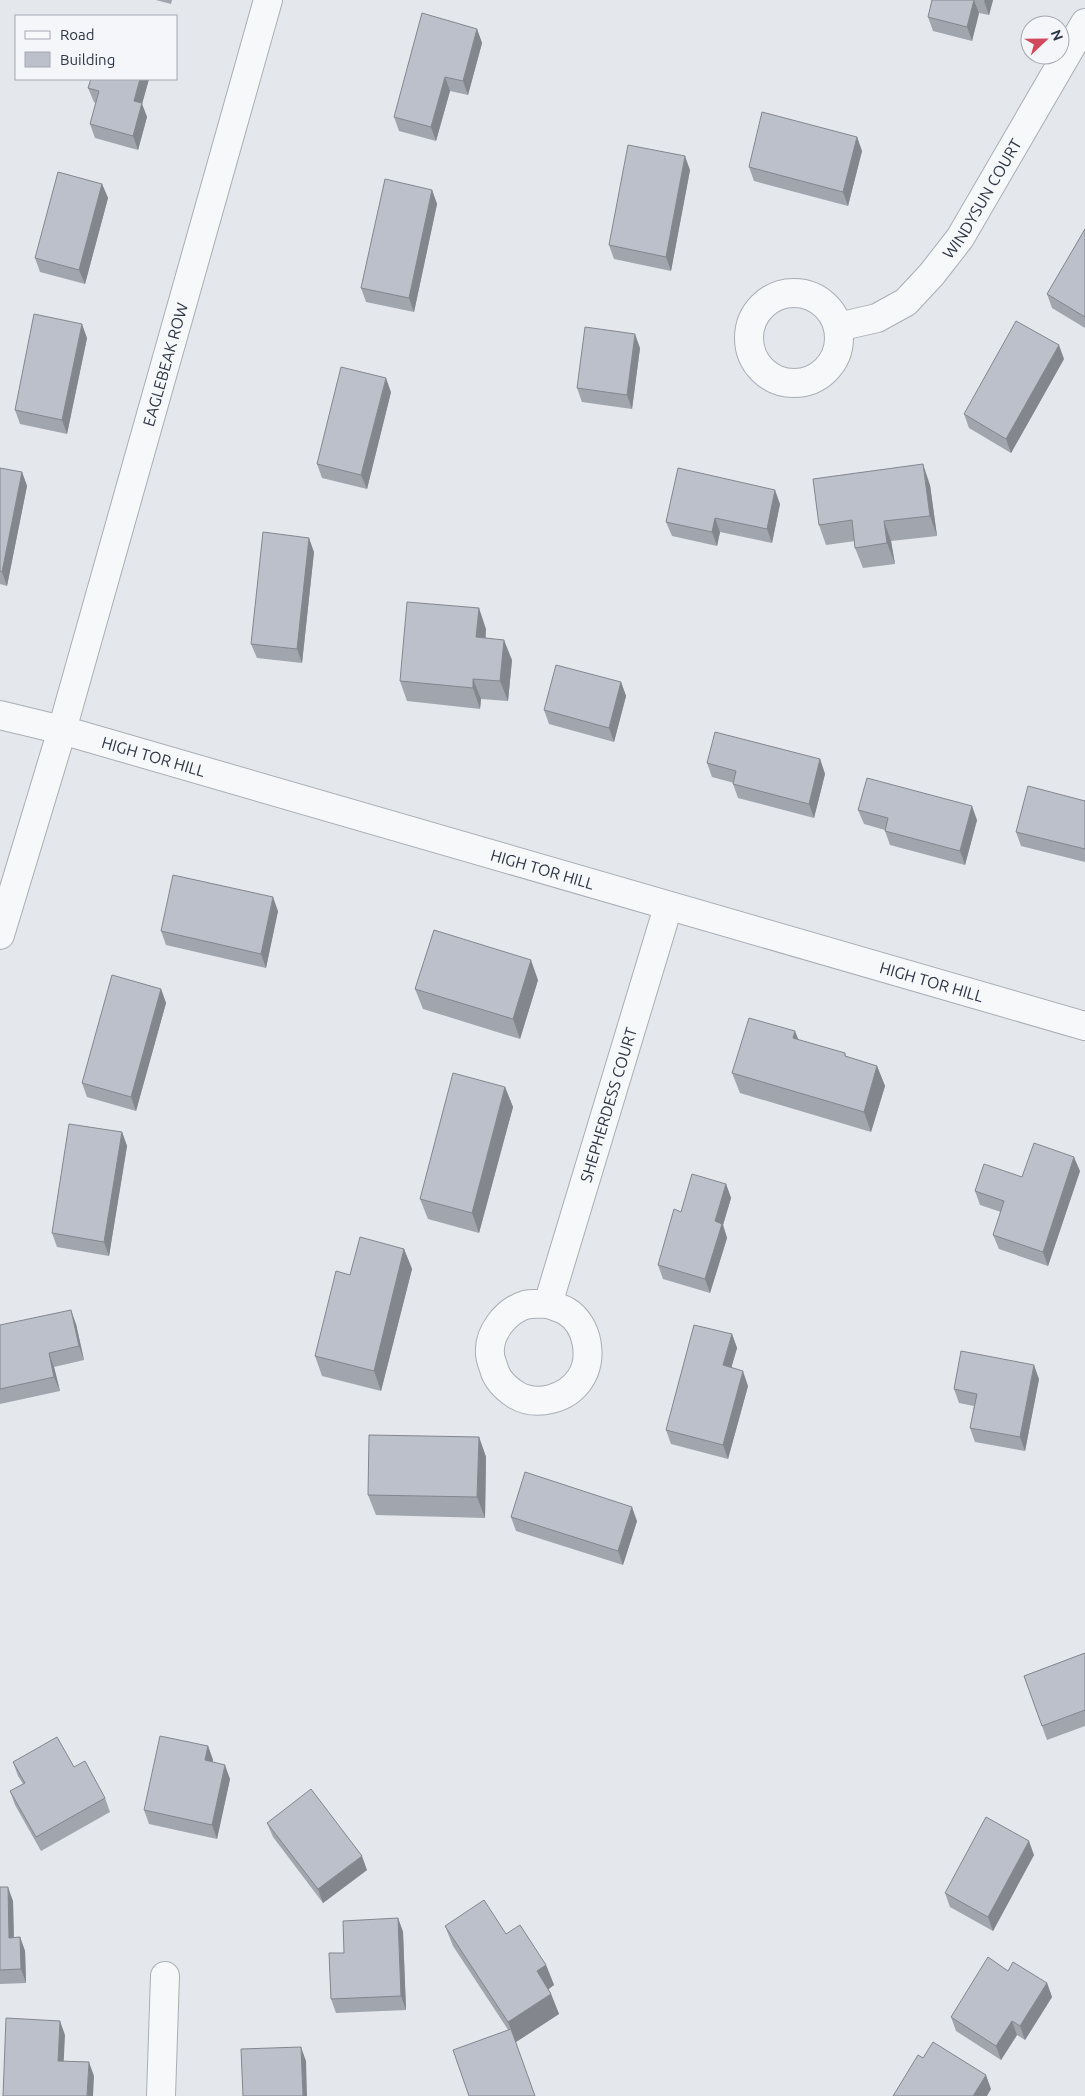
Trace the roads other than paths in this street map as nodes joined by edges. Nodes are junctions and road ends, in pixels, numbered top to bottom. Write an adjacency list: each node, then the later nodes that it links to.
1 (268, 0): 5 (street, EAGLEBEAK ROW)
2 (1085, 23): 3 (street, WINDYSUN COURT)
3 (838, 327)
4 (0, 715): 5 (street, HIGH TOR HILL)
5 (62, 730): 6 (street, HIGH TOR HILL); 7 (street, EAGLEBEAK ROW)
6 (668, 907): 8 (street, HIGH TOR HILL); 9 (street, SHEPHERDESS COURT)
7 (0, 935)
8 (1085, 1026)
9 (548, 1304)
10 (165, 1976): 11 (street)
11 (161, 2096)

